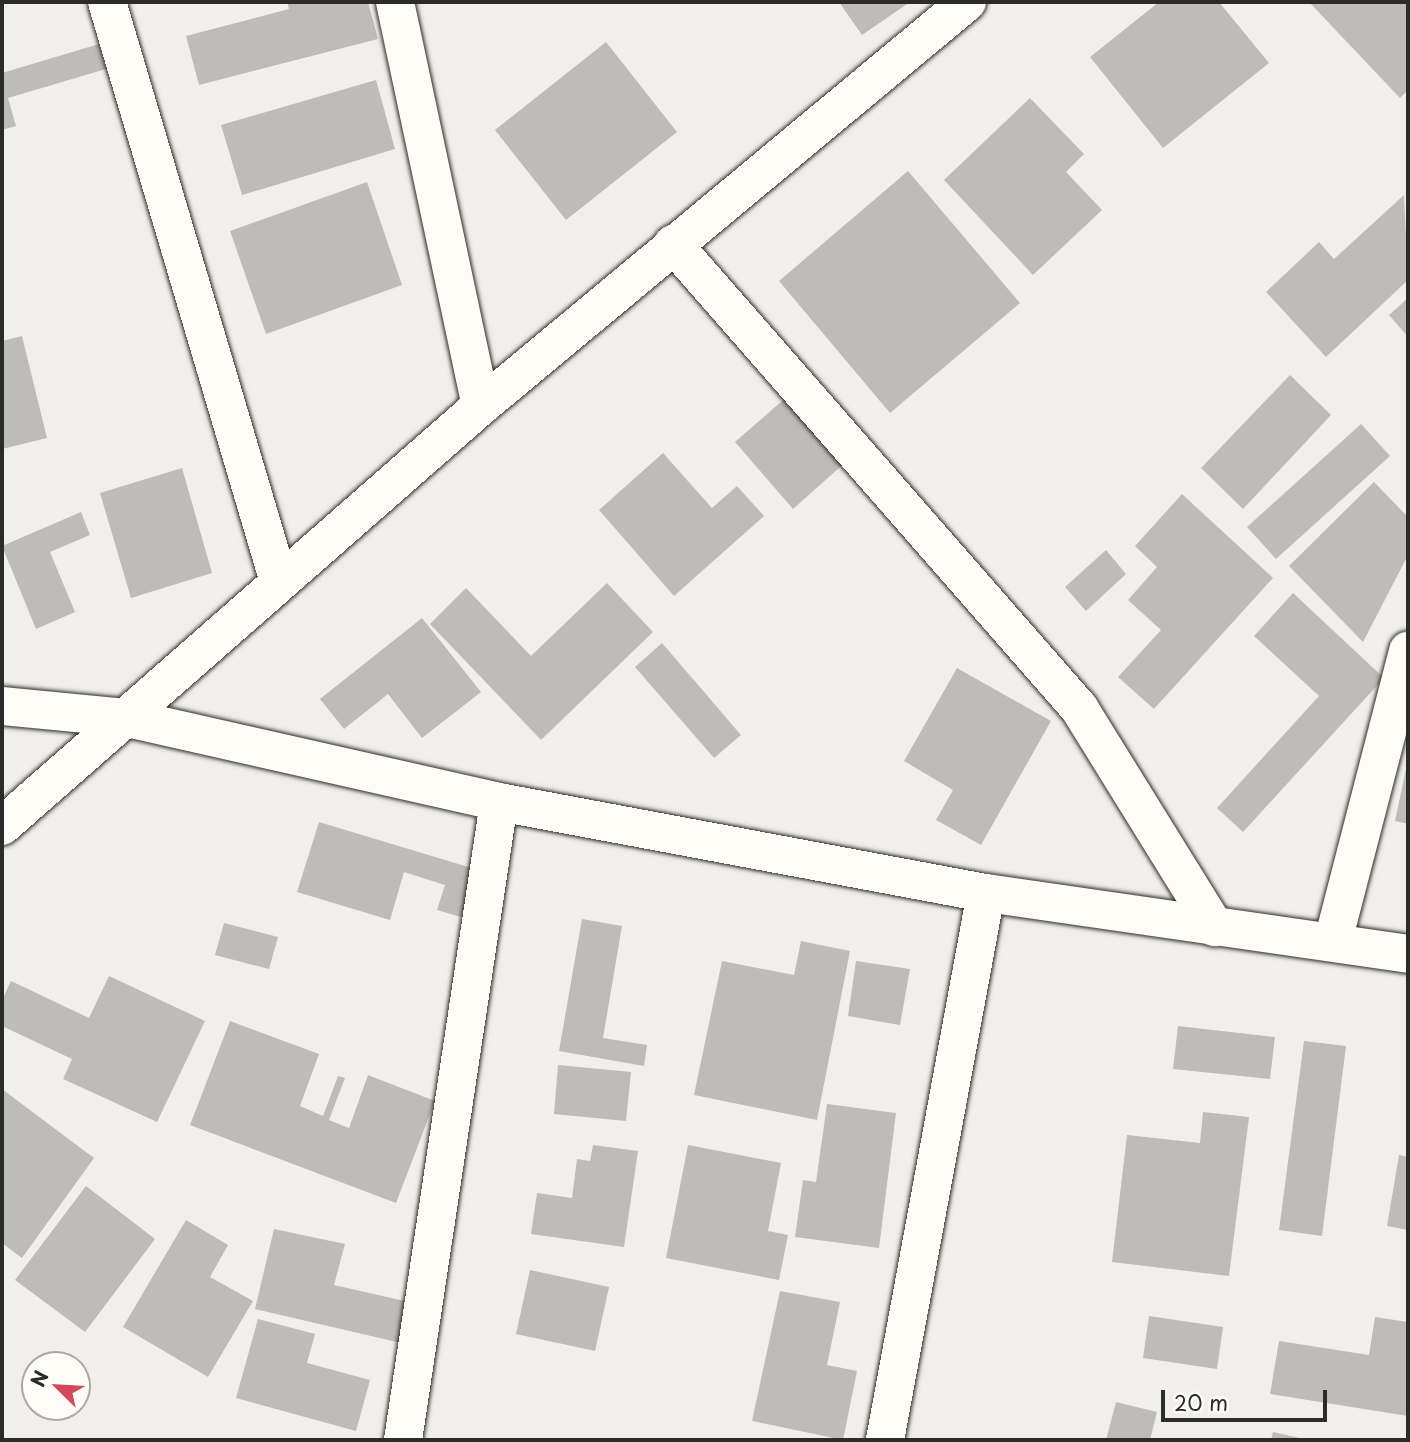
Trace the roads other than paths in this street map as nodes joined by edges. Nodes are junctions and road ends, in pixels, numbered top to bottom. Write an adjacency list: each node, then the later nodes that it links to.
1 (107, 2): 6 (street)
2 (395, 2): 5 (street)
3 (967, 2): 4 (street)
4 (673, 244): 5 (street); 13 (street)
5 (481, 406): 6 (street)
6 (279, 582): 9 (street)
7 (1408, 651): 14 (street)
8 (2, 706): 9 (street)
9 (127, 718): 10 (street); 11 (street)
10 (499, 803): 12 (street); 16 (street)
11 (2, 827)
12 (986, 893): 13 (street); 17 (street)
13 (1215, 927): 14 (street)
14 (1333, 941): 15 (street)
15 (1408, 954)
16 (403, 1440)
17 (885, 1440)

